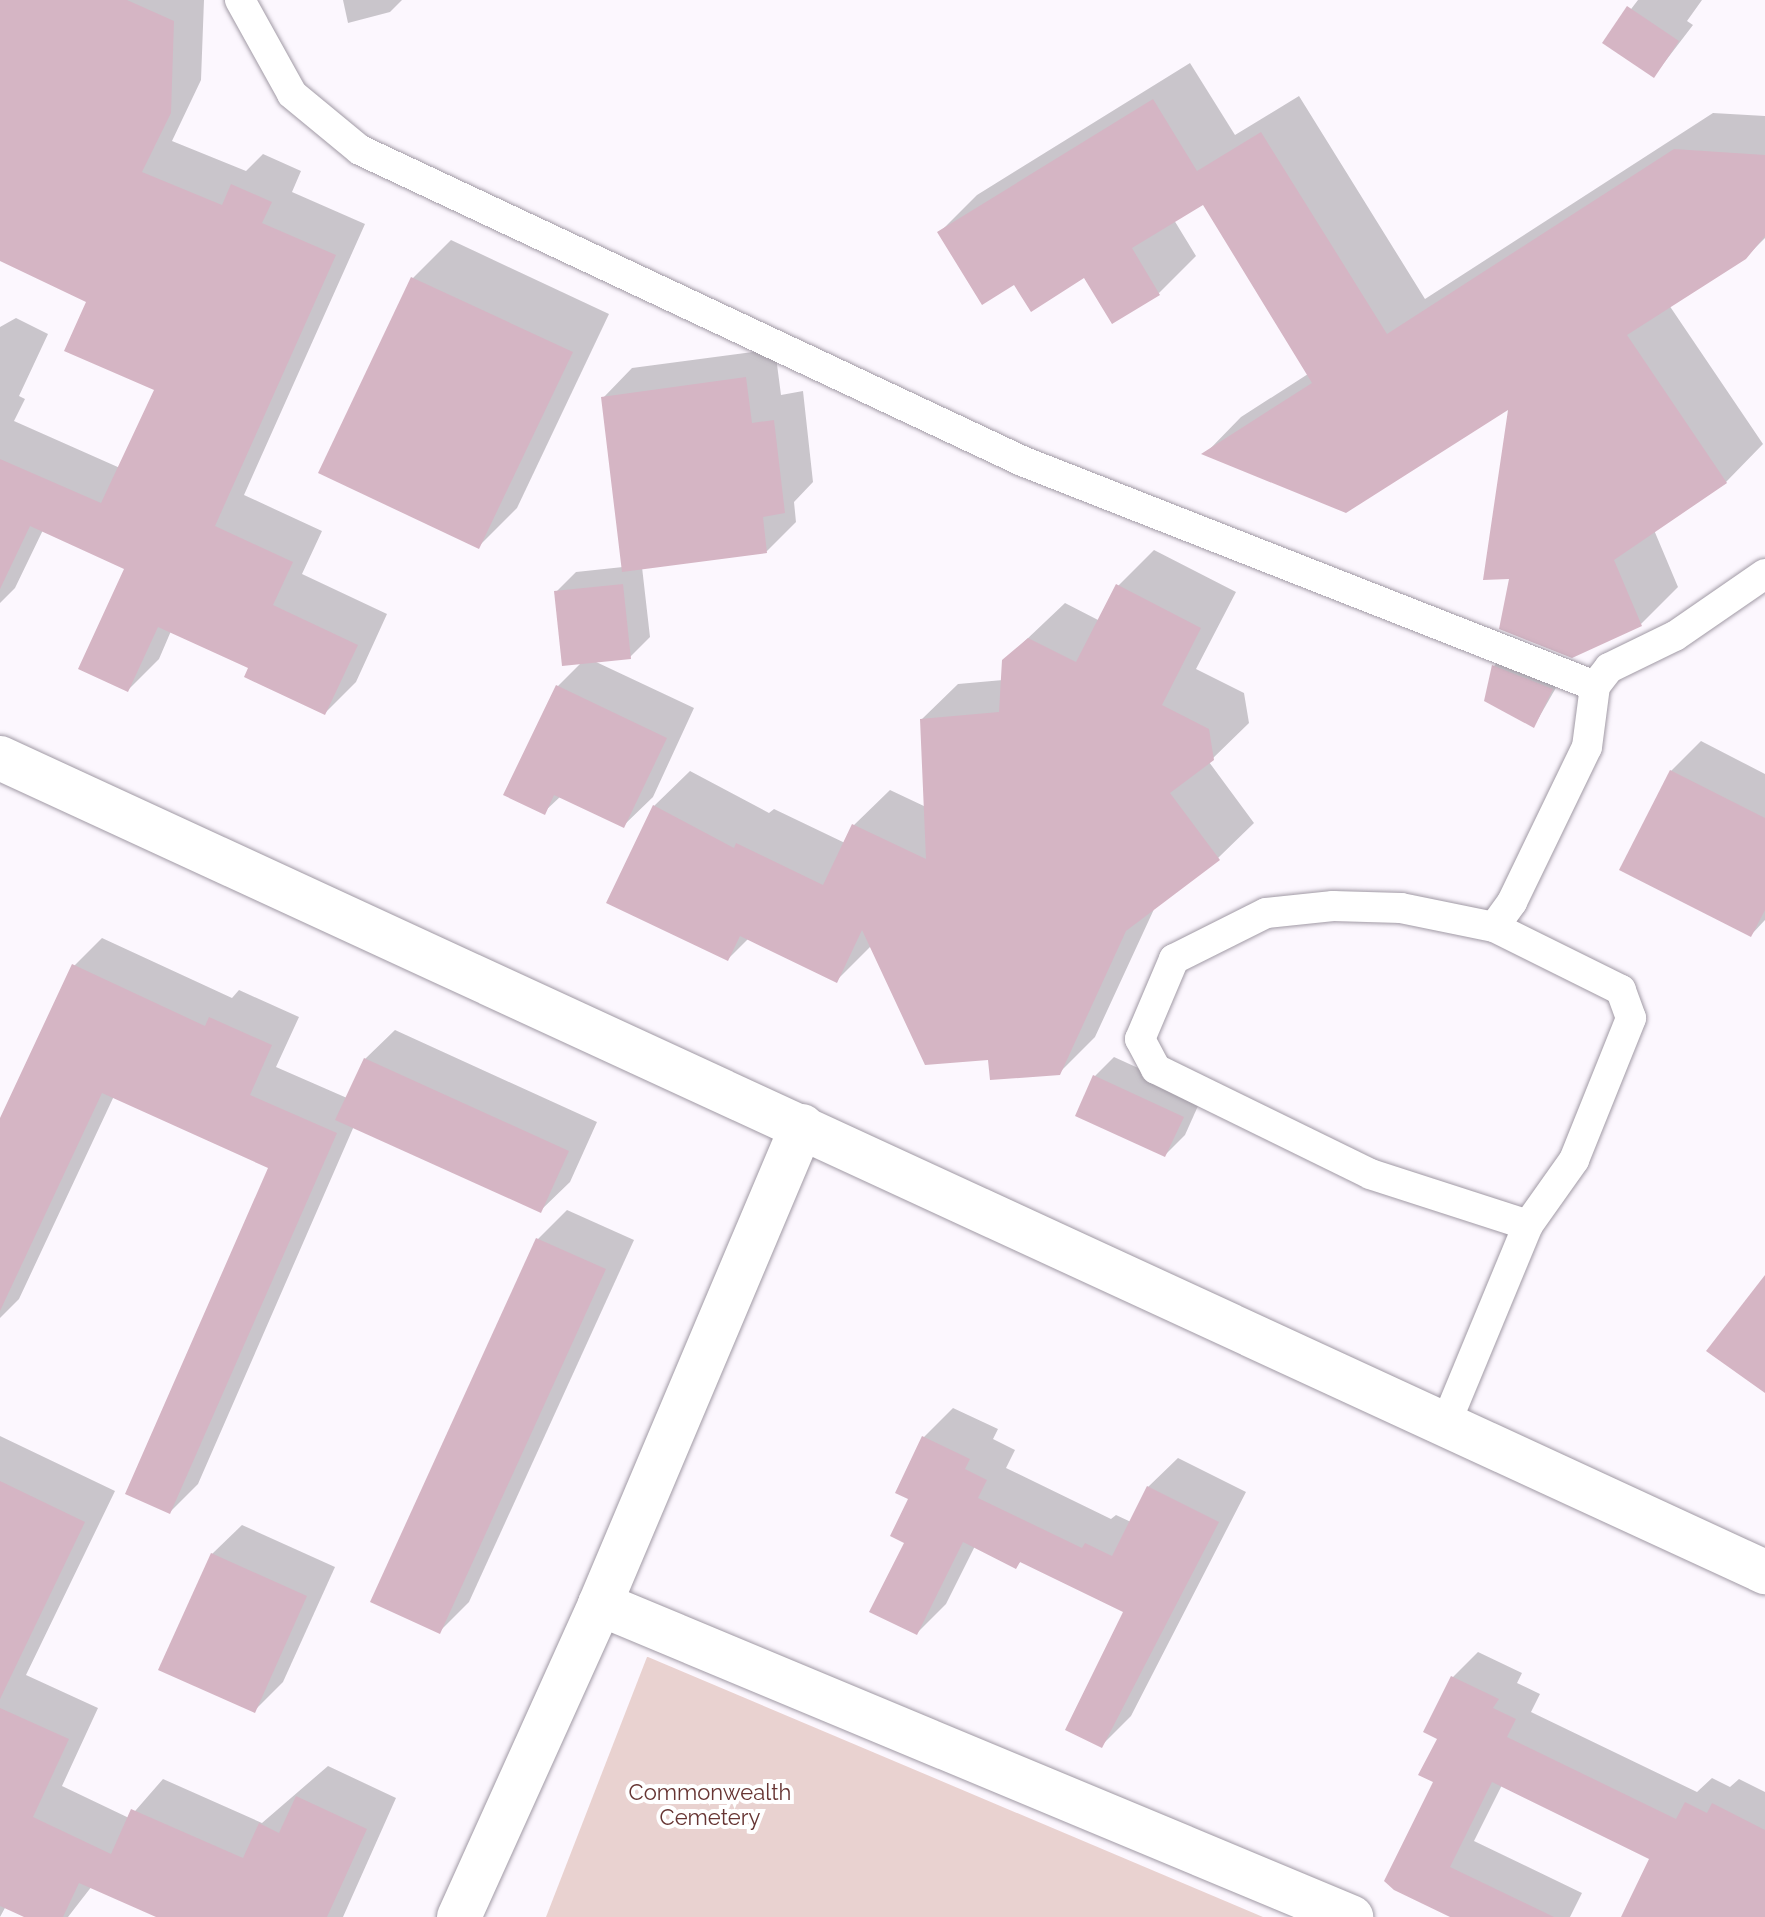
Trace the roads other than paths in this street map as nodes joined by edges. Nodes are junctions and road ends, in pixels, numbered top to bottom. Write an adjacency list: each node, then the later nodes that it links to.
1 (240, 0): 3 (lane)
2 (1765, 574): 3 (lane)
3 (1595, 686): 5 (lane)
4 (0, 758): 6 (main road)
5 (1494, 927): 7 (lane); 7 (lane)
6 (802, 1126): 8 (main road); 10 (main road)
7 (1528, 1225): 8 (lane)
8 (1446, 1423): 9 (main road)
9 (1765, 1572)
10 (600, 1604): 11 (main road); 12 (main road)
11 (459, 1917)
12 (1351, 1917)

